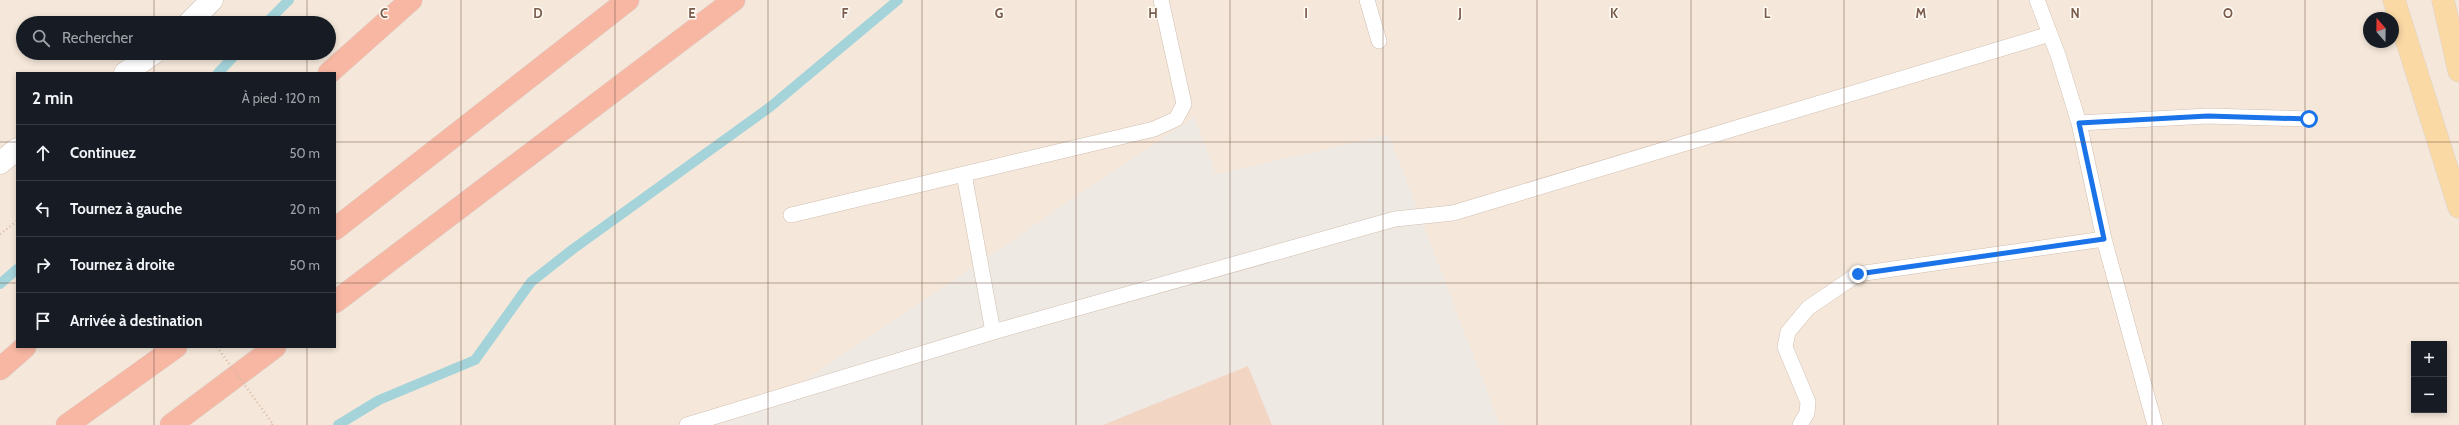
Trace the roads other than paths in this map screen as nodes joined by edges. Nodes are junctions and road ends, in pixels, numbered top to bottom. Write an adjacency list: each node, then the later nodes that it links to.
1 (212, 0): 10 (street)
2 (411, 0): 16 (highway)
3 (628, 0): 24 (highway)
4 (734, 0): 26 (highway)
5 (1160, 0): 21 (lane)
6 (1367, 0): 12 (lane)
7 (2037, 0): 11 (lane)
8 (2394, 0): 22 (main road)
9 (2443, 0): 14 (main road)
10 (196, 16)
11 (2050, 34): 18 (lane); 27 (lane)
12 (1379, 42)
13 (144, 60): 15 (street)
14 (2459, 71)
15 (126, 72)
16 (330, 72)
17 (2309, 119): 18 (lane)
18 (2079, 123): 25 (lane)
19 (16, 150): 20 (street)
20 (0, 163)
21 (964, 174): 23 (lane); 27 (lane)
22 (2459, 207)
23 (791, 215)
24 (336, 228)
25 (2104, 239): 35 (lane); 36 (lane)
26 (336, 301)
27 (993, 332): 34 (lane)
28 (24, 348): 31 (highway)
29 (175, 348): 32 (highway)
30 (274, 348): 33 (highway)
31 (0, 369)
32 (67, 425)
33 (171, 425)
34 (687, 425)
35 (1800, 425)
36 (2155, 425)

